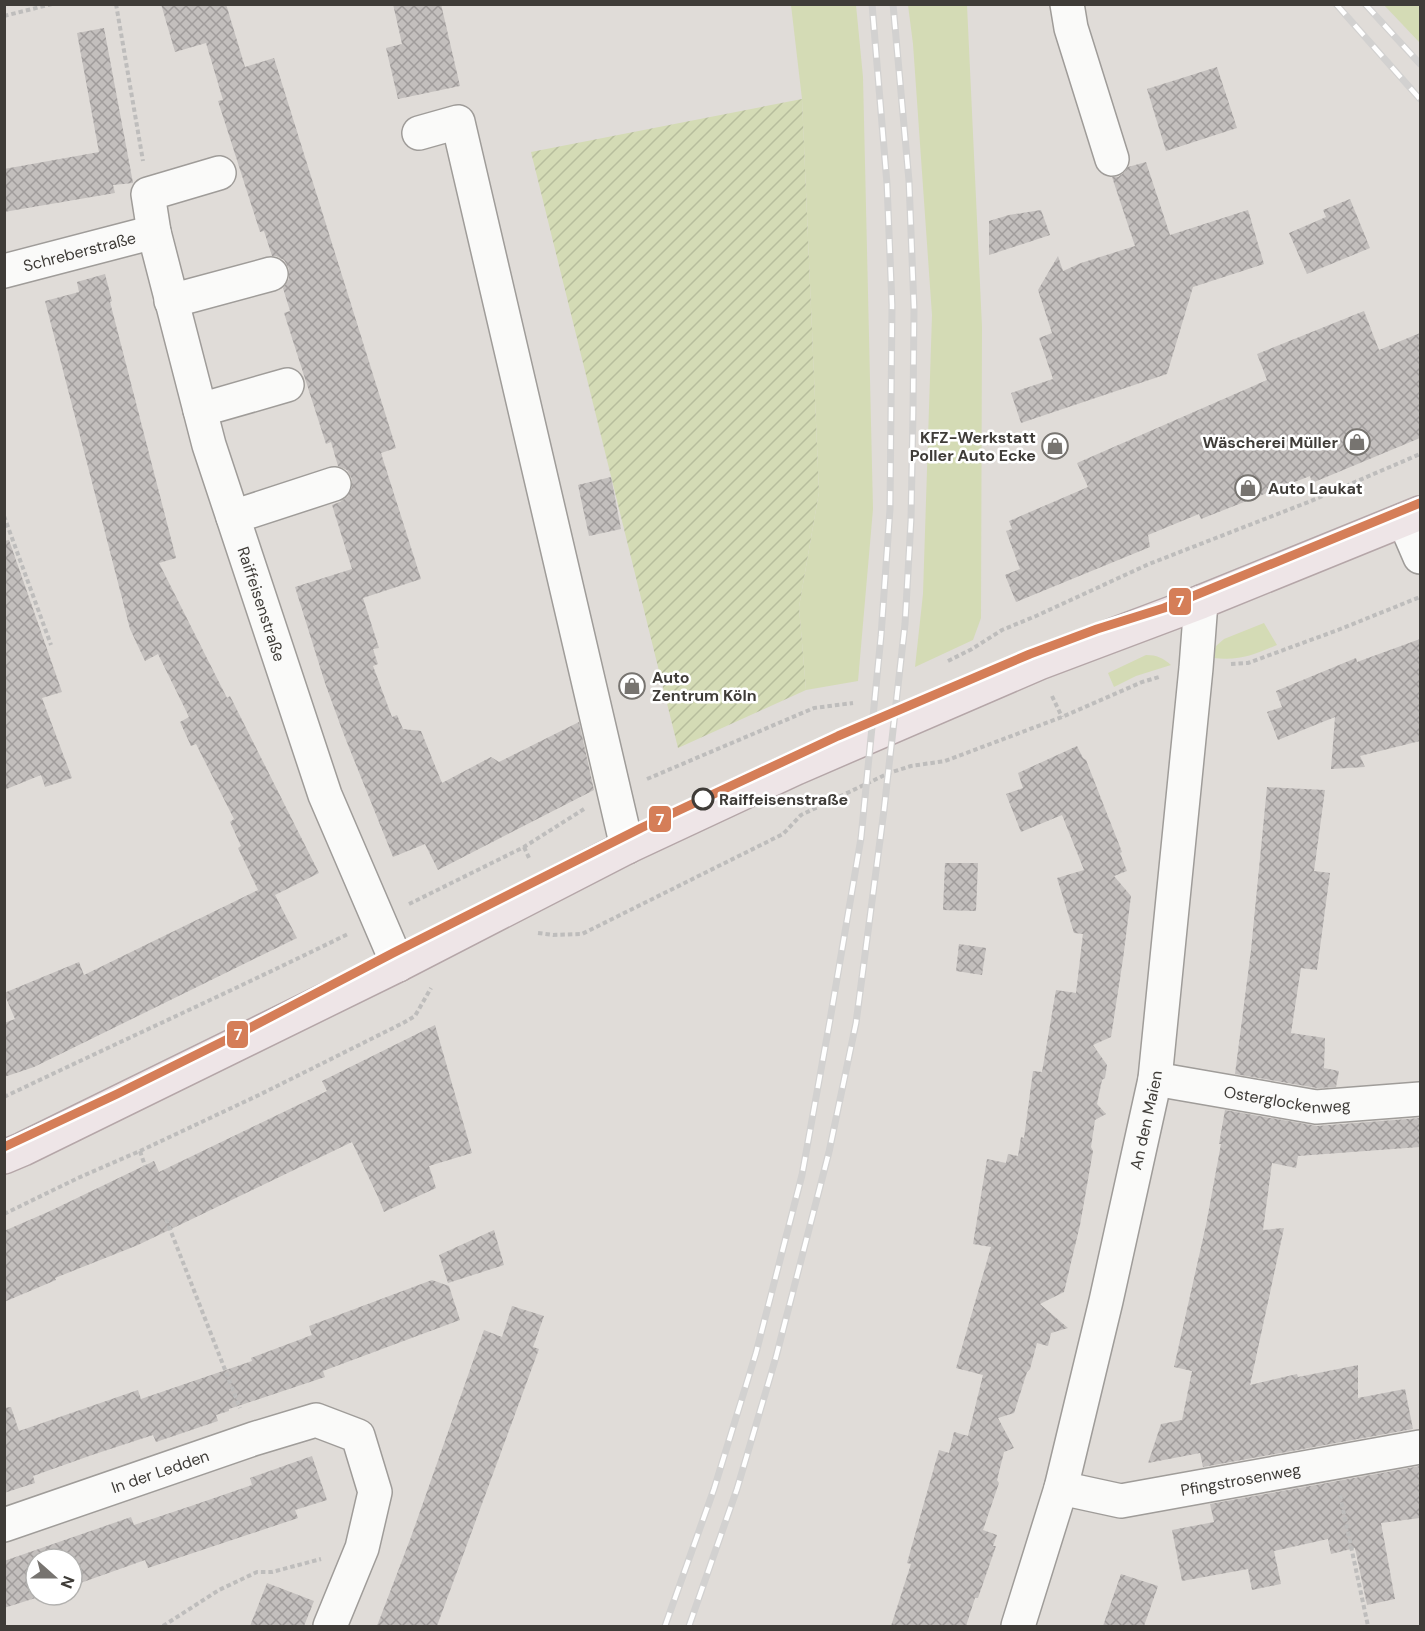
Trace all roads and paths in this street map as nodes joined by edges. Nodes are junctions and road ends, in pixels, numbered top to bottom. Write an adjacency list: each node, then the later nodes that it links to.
1 (52, 4): 4 (path)
2 (116, 4): 8 (path)
3 (1067, 4): 6 (street)
4 (4, 16)
5 (419, 133): 28 (street)
6 (1112, 159)
7 (219, 173): 8 (street)
8 (148, 194): 9 (street, Raiffeisenstraße)
9 (154, 232): 10 (street, Schreberstraße); 12 (street, Raiffeisenstraße)
10 (4, 271)
11 (271, 274): 12 (street)
12 (171, 301): 14 (street, Raiffeisenstraße)
13 (287, 385): 14 (street)
14 (200, 410): 18 (street, Raiffeisenstraße)
15 (1420, 454): 24 (path)
16 (334, 484): 18 (street)
17 (4, 516): 23 (path)
18 (233, 517): 30 (street, Raiffeisenstraße)
19 (1412, 517): 20 (street); 22 (main road)
20 (1420, 557)
21 (1420, 597): 25 (path)
22 (1201, 602): 29 (main road); 34 (street, An den Maien)
23 (51, 645)
24 (945, 663)
25 (1228, 665)
26 (1167, 676): 31 (path)
27 (854, 703): 28 (path)
28 (615, 792): 29 (street); 30 (path)
29 (627, 847): 32 (main road)
30 (379, 919): 32 (street, Raiffeisenstraße); 35 (path)
31 (528, 934)
32 (398, 965): 38 (main road)
33 (436, 980): 37 (path)
34 (1155, 1079): 36 (street, Osterglockenweg); 45 (street, An den Maien)
35 (4, 1097)
36 (1420, 1099)
37 (140, 1151): 39 (path); 40 (path)
38 (4, 1156)
39 (146, 1166)
40 (4, 1214)
41 (166, 1219): 42 (path)
42 (253, 1439): 46 (street, In der Ledden); 47 (street, In der Ledden)
43 (1420, 1447): 44 (street, Pfingstrosenweg)
44 (1334, 1464): 45 (street, Pfingstrosenweg); 51 (path)
45 (1061, 1488): 50 (street, An den Maien)
46 (4, 1525)
47 (362, 1548): 48 (path); 49 (street)
48 (163, 1626)
49 (330, 1626)
50 (1018, 1626)
51 (1368, 1626)

